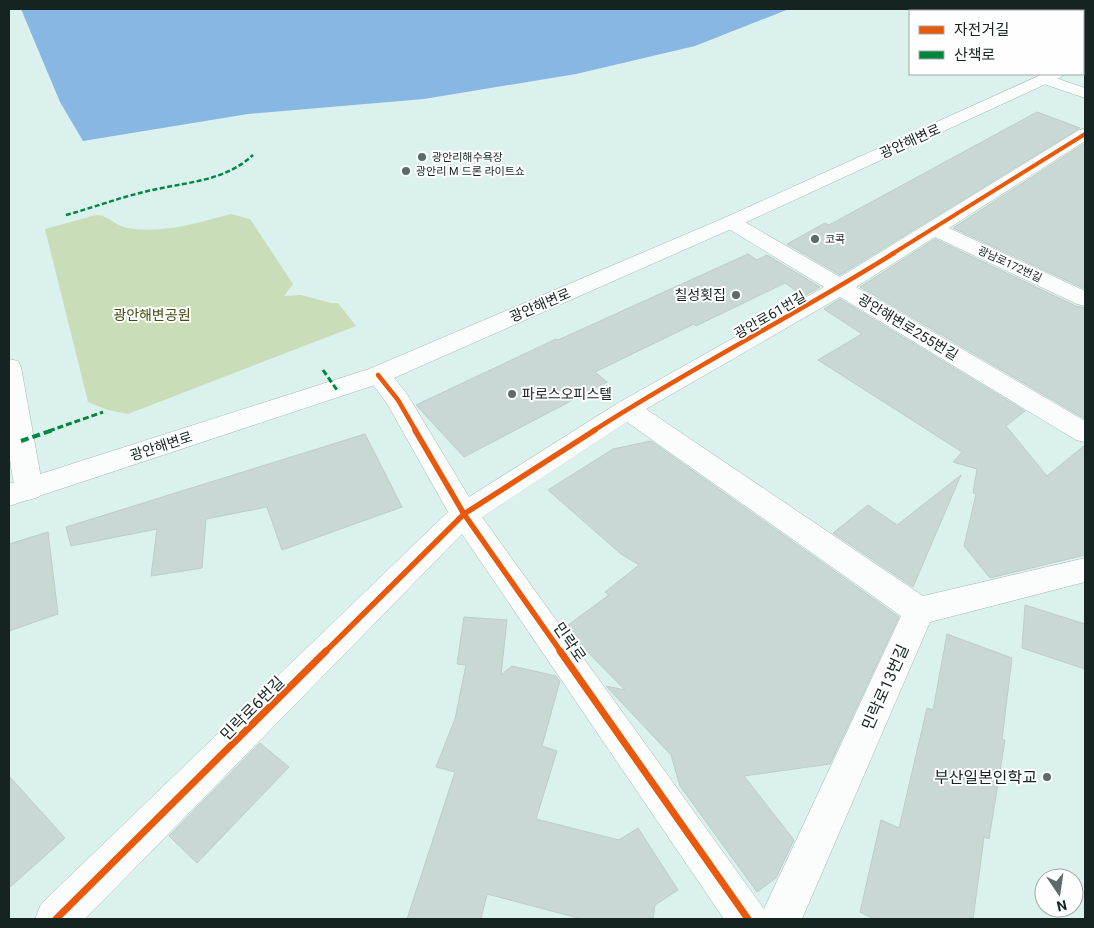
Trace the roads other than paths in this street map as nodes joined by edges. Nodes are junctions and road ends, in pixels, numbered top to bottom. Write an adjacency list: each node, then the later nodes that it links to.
1 (1050, 76): 2 (street); 4 (street, 광안해변로)
2 (1085, 93)
3 (1085, 134): 5 (street, 광안로61번길)
4 (731, 222): 6 (street, 광안해변로255번길); 9 (street, 광안해변로)
5 (935, 229): 6 (street, 광안로61번길); 7 (street, 광남로172번길)
6 (841, 287): 10 (street, 광안로61번길); 11 (street, 광안해변로255번길)
7 (1085, 299)
8 (9, 367): 12 (street)
9 (378, 375): 12 (street, 광안해변로); 13 (street, 민락로)
10 (627, 409): 13 (street, 광안로61번길); 15 (street)
11 (1085, 433)
12 (19, 492)
13 (464, 514): 16 (street, 민락로6번길); 17 (street, 민락로)
14 (1085, 570): 15 (street)
15 (919, 611): 18 (street, 민락로13번길)
16 (56, 919)
17 (748, 919)
18 (781, 919)

